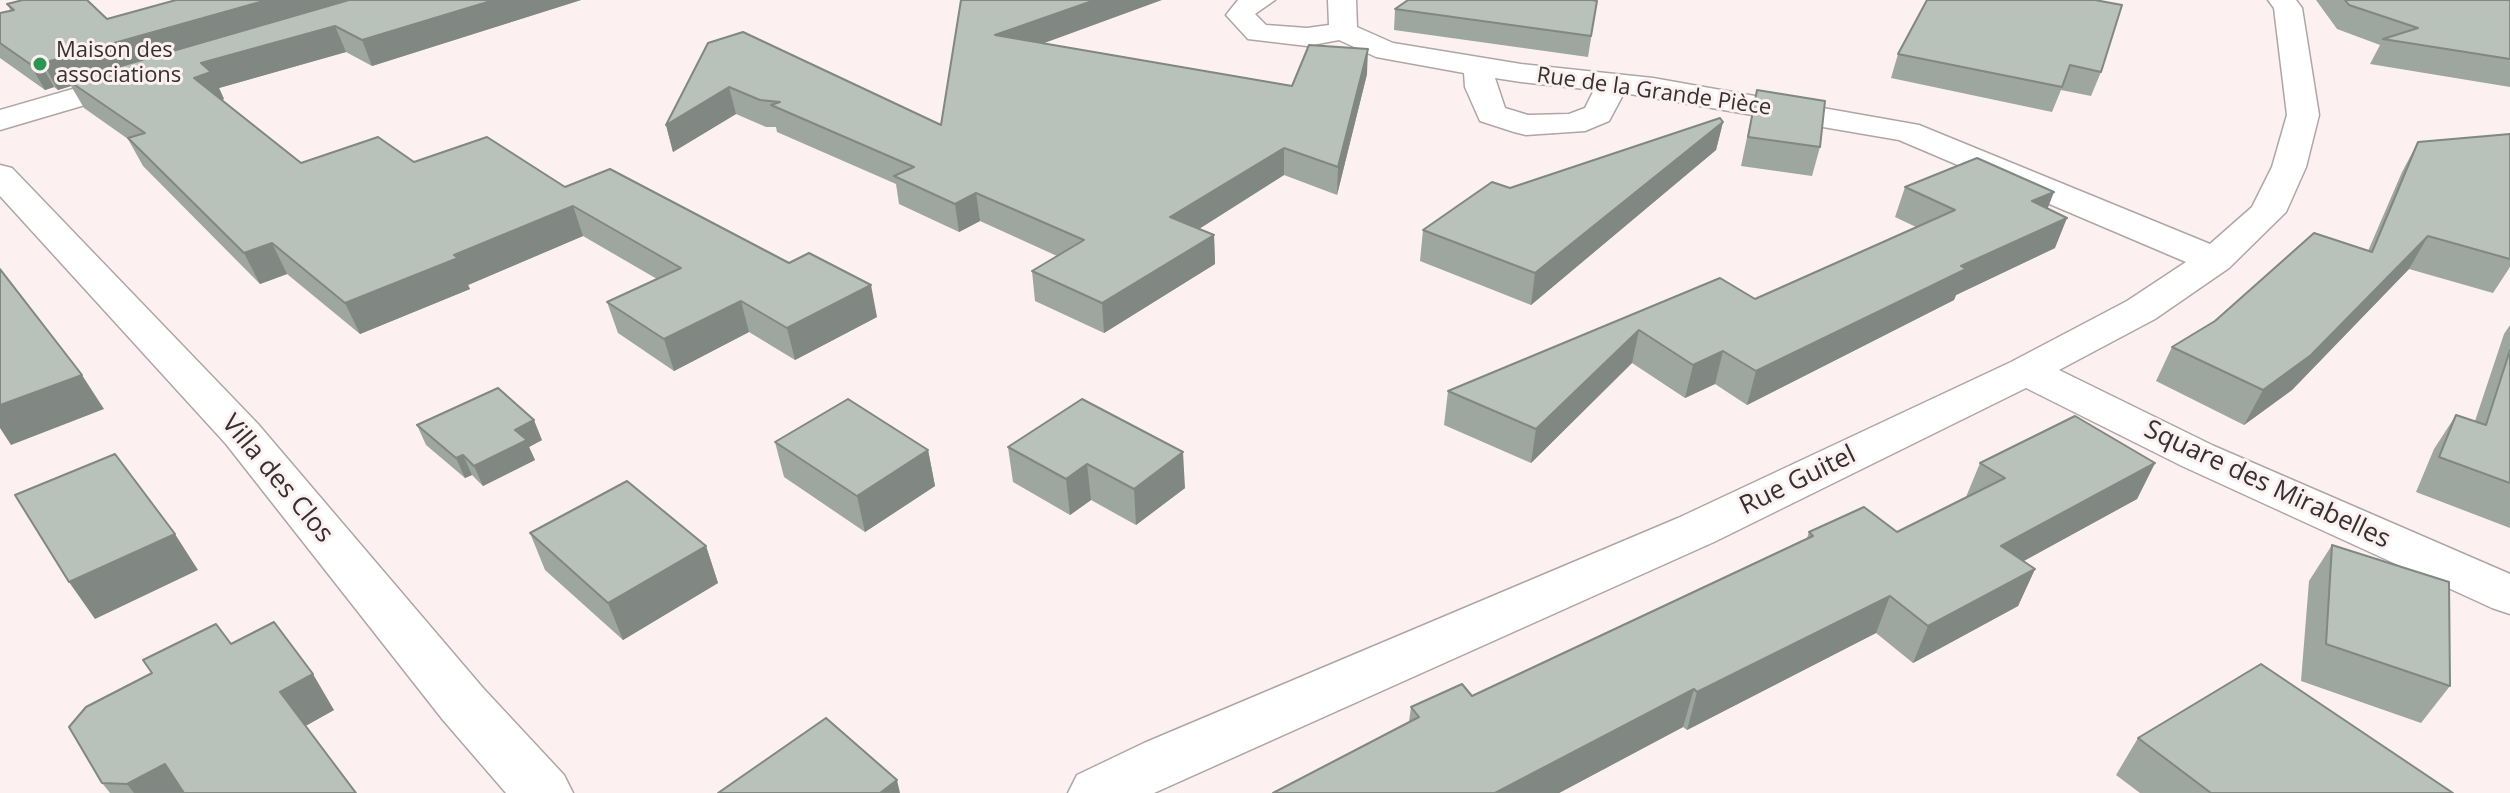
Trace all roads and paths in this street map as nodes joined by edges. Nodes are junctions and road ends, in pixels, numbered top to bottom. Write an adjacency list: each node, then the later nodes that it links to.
1 (1261, 0): 3 (street)
2 (2282, 0): 9 (street, Rue Guitel)
3 (1343, 16): 4 (street, Rue de la Grande Pièce)
4 (1478, 66): 6 (street, Rue de la Grande Pièce); 6 (street)
5 (159, 73): 7 (street)
6 (1613, 83): 9 (street, Rue de la Grande Pièce)
7 (0, 120)
8 (0, 175): 12 (street, Villa des Clos)
9 (2215, 260): 10 (street, Rue Guitel)
10 (2026, 371): 11 (street, Square des Mirabelles); 13 (street, Rue Guitel)
11 (2510, 595)
12 (543, 793)
13 (1098, 793)

